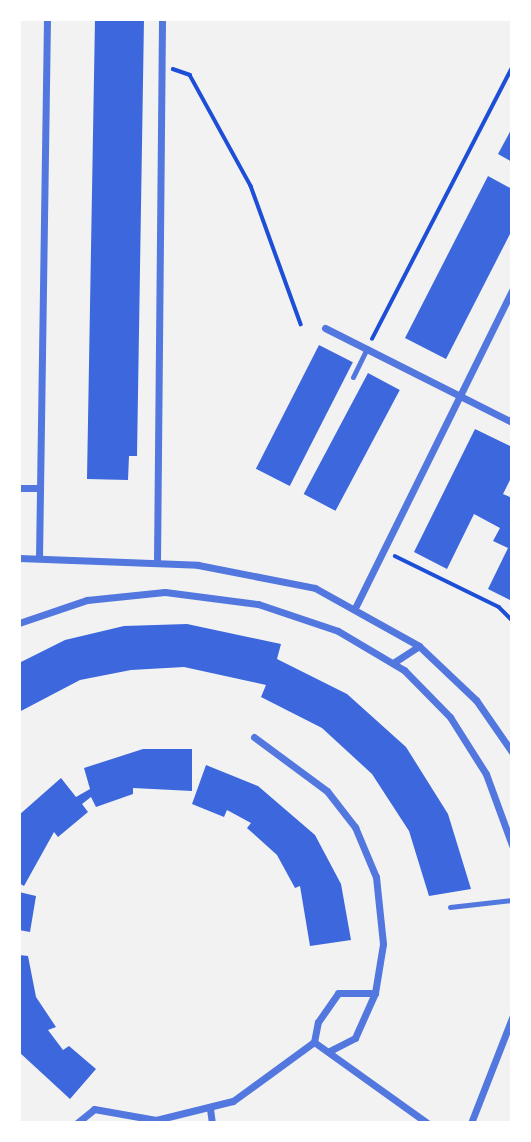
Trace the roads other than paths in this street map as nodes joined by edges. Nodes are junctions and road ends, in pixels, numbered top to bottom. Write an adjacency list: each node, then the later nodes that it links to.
1 (47, 19): 10 (street)
2 (163, 19): 13 (street)
3 (512, 291): 7 (street)
4 (325, 328): 5 (street)
5 (368, 347): 6 (lane); 7 (street)
6 (353, 377)
7 (459, 393): 8 (street); 14 (street)
8 (512, 422)
9 (19, 488): 10 (street)
10 (40, 488): 12 (street)
11 (19, 558): 12 (street)
12 (39, 558): 13 (street)
13 (157, 562): 14 (street)
14 (356, 606): 16 (street)
15 (19, 623): 17 (street)
16 (419, 646): 17 (street); 19 (street)
17 (393, 663): 20 (street)
18 (254, 737): 23 (street)
19 (512, 752)
20 (512, 845)
21 (512, 900): 22 (lane)
22 (450, 907)
23 (375, 993): 25 (street); 26 (street)
24 (512, 1019): 31 (street)
25 (314, 1042): 26 (street); 27 (street)
26 (328, 1052): 30 (street)
27 (210, 1109): 28 (street); 29 (street)
28 (77, 1123)
29 (212, 1123)
30 (427, 1123)
31 (471, 1123)

